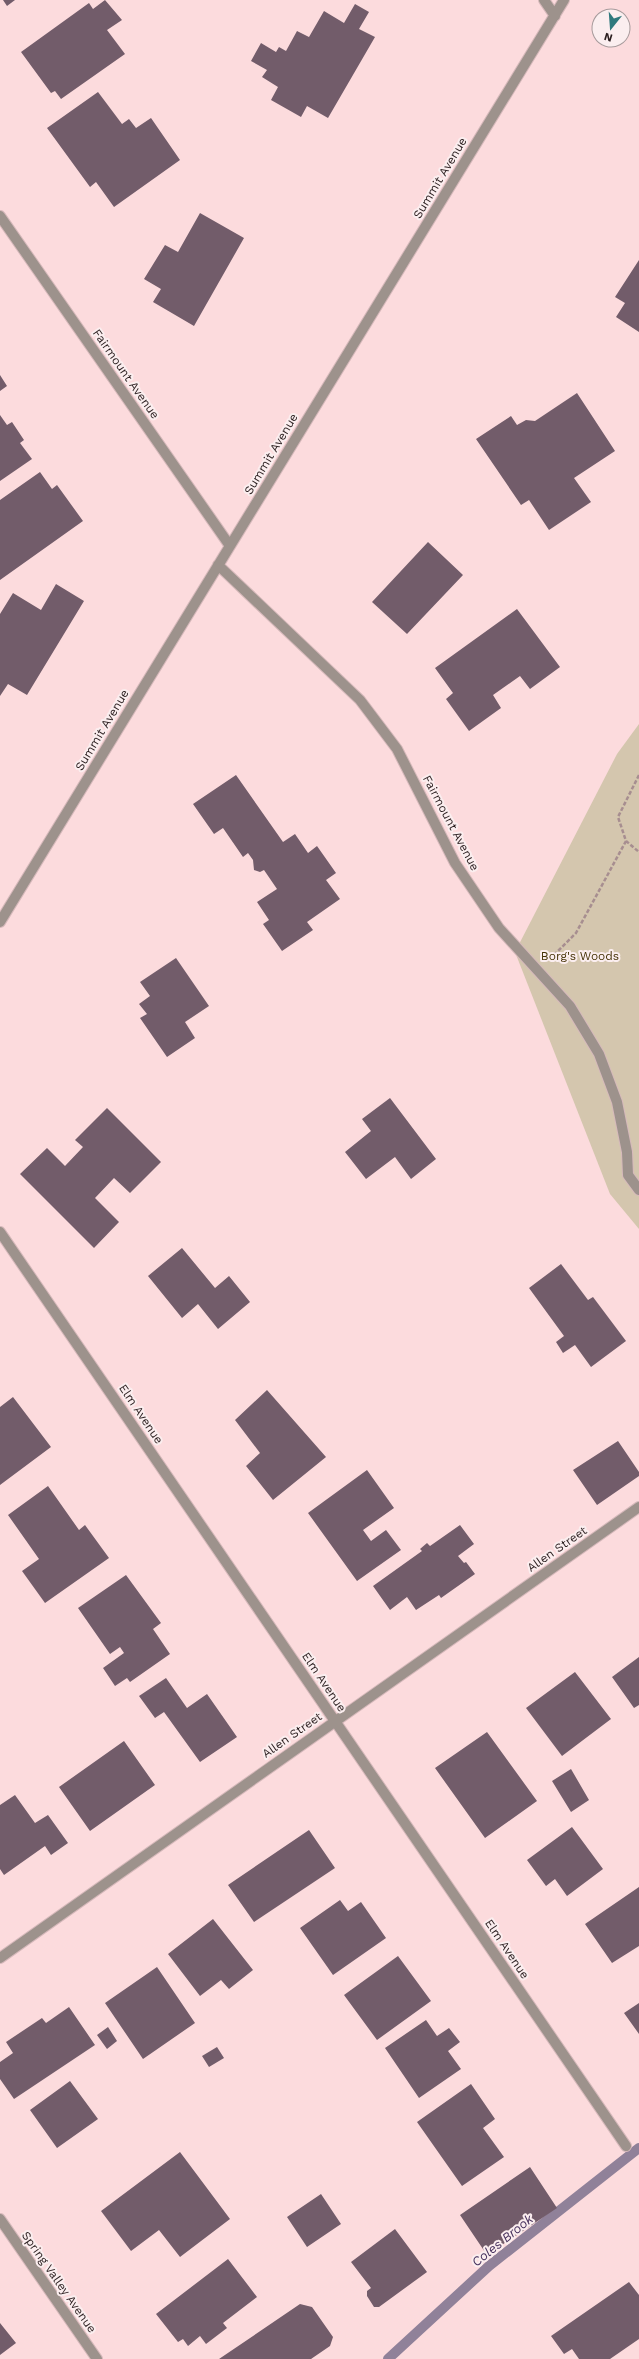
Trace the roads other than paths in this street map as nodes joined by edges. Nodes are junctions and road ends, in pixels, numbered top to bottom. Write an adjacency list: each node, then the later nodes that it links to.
1 (544, 0): 3 (street)
2 (564, 0): 3 (street, Summit Avenue)
3 (554, 16): 5 (street, Summit Avenue)
4 (0, 216): 5 (street, Fairmount Avenue)
5 (230, 546): 6 (street, Summit Avenue)
6 (218, 565): 7 (street, Summit Avenue); 8 (street, Fairmount Avenue)
7 (0, 922)
8 (639, 1190)
9 (0, 1232): 11 (street, Elm Avenue)
10 (639, 1507): 11 (street, Allen Street)
11 (335, 1721): 12 (street, Allen Street); 13 (street, Elm Avenue)
12 (0, 1958)
13 (626, 2146)
14 (0, 2219): 15 (street, Spring Valley Avenue)
15 (97, 2359)

